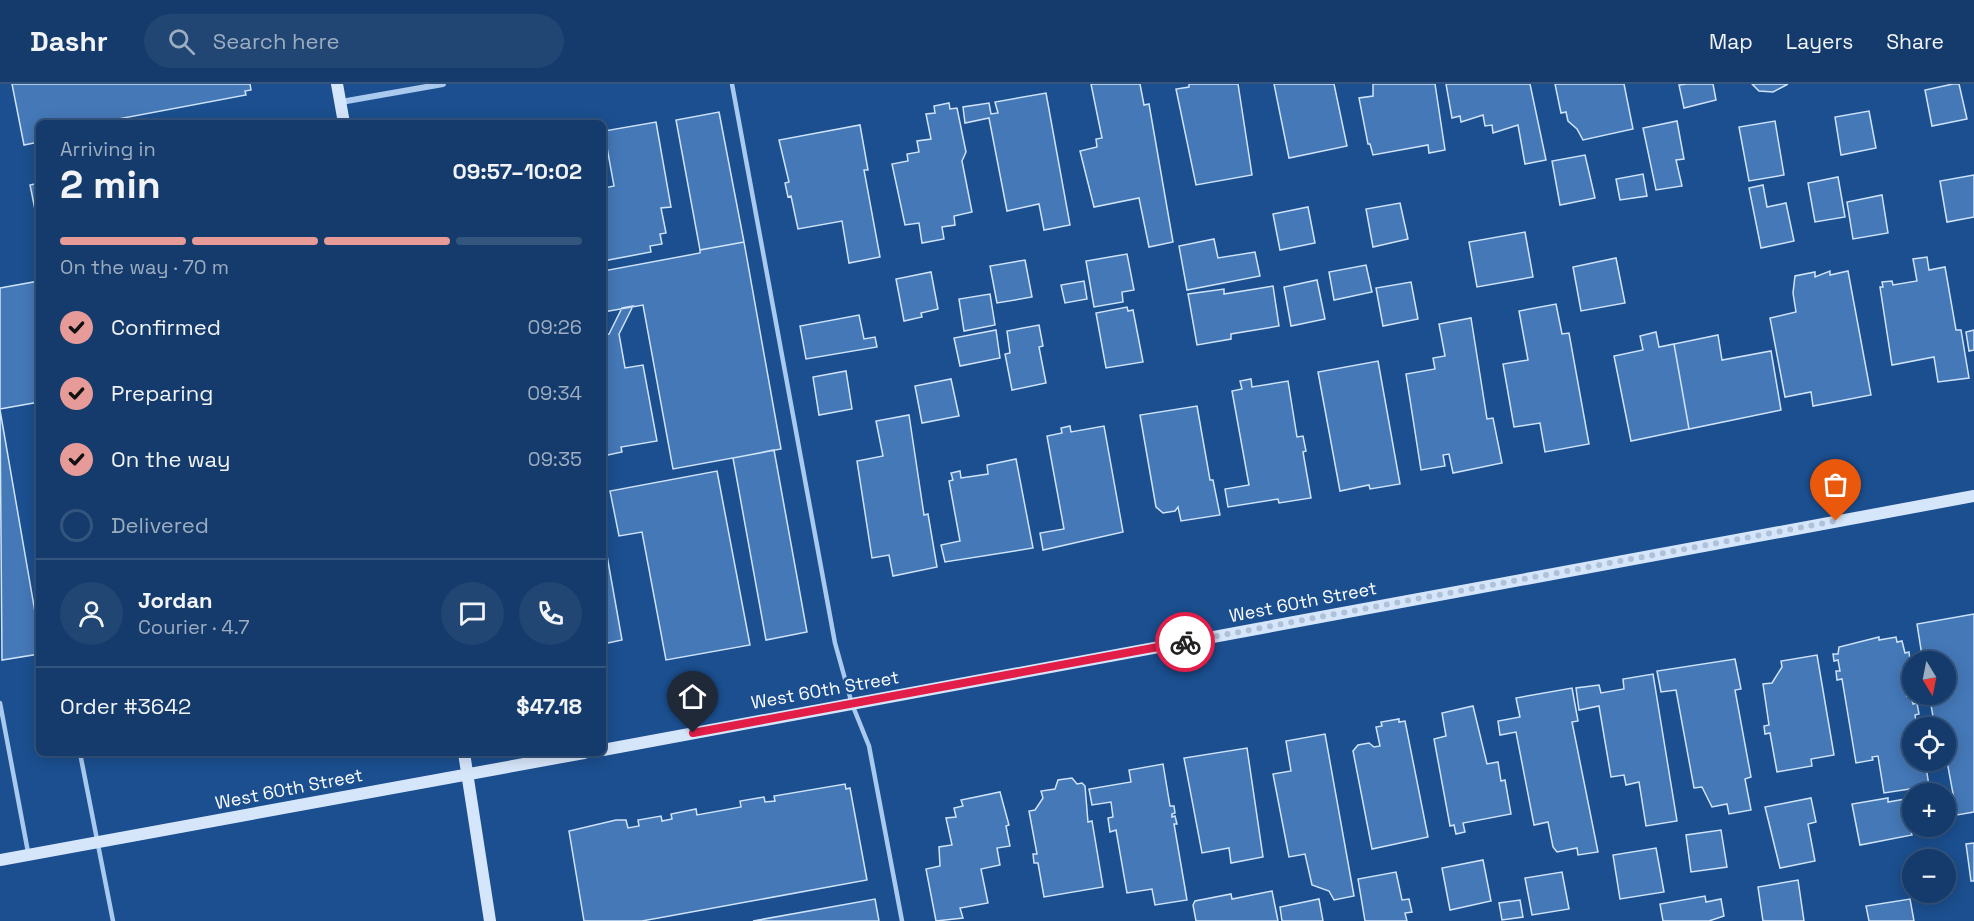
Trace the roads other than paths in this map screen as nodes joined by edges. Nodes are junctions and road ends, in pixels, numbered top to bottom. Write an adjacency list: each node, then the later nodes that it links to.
1 (337, 84): 4 (street)
2 (442, 84): 4 (street)
3 (732, 84): 8 (lane)
4 (340, 102): 5 (street)
5 (343, 120)
6 (1974, 496): 8 (street, West 60th Street)
7 (0, 703): 15 (lane)
8 (852, 704): 9 (street, West 60th Street); 19 (lane)
9 (606, 749)
10 (81, 756): 14 (lane)
11 (464, 756): 13 (street)
12 (568, 756): 13 (street, West 60th Street)
13 (467, 775): 14 (street, West 60th Street); 18 (street)
14 (99, 843): 15 (street, West 60th Street); 17 (lane)
15 (28, 855): 16 (street, West 60th Street)
16 (0, 860)
17 (113, 921)
18 (490, 921)
19 (902, 921)

